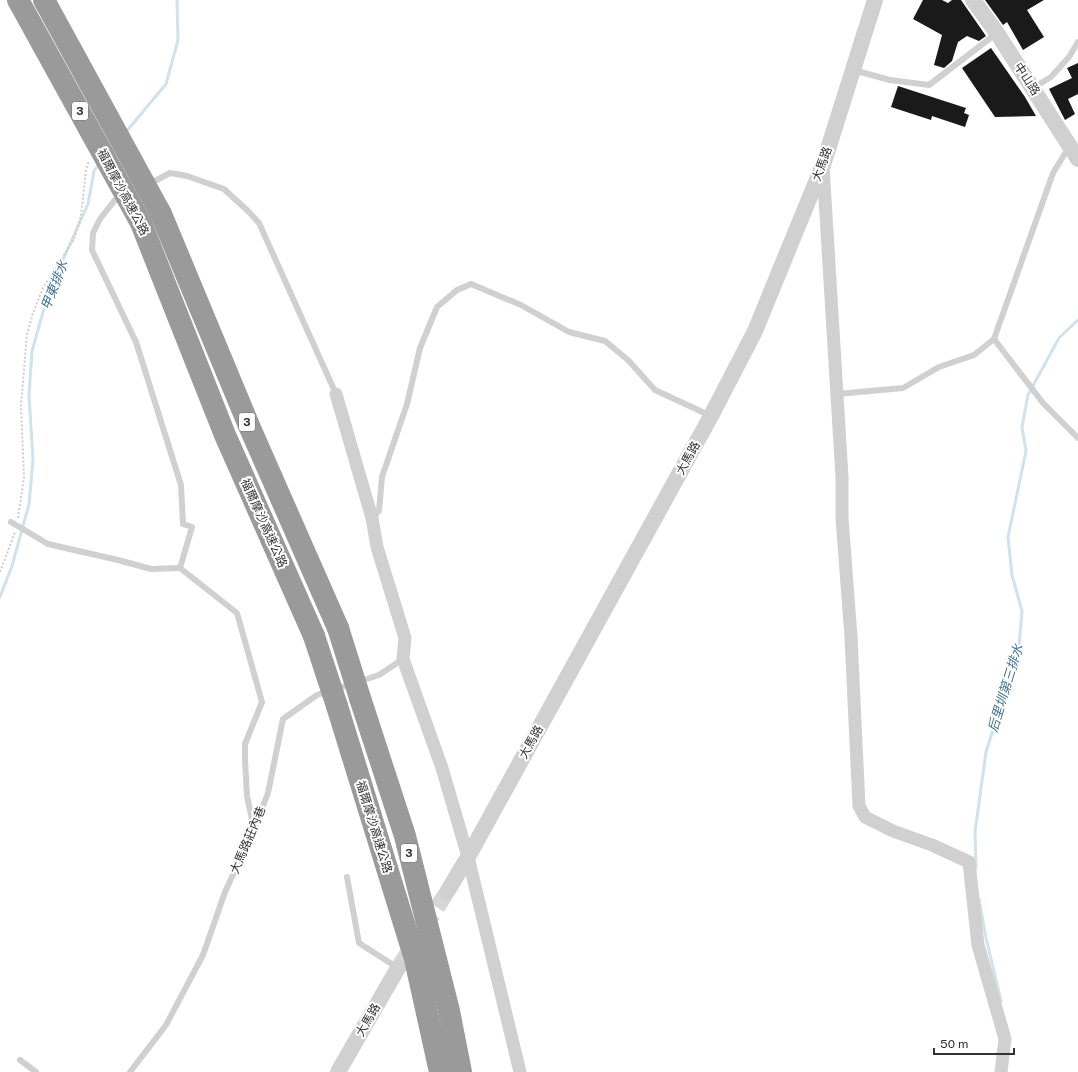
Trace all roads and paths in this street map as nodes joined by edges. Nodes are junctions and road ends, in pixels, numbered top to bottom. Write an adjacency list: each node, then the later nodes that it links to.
1 (18, 0): 29 (highway, 福爾摩沙高速公路 / 3, bridge)
2 (44, 0): 30 (highway, 福爾摩沙高速公路 / 3, bridge)
3 (875, 0): 7 (street, 大馬路)
4 (973, 0): 5 (street, 中山路)
5 (997, 33): 7 (lane); 8 (street, 中山路)
6 (1078, 42): 8 (lane)
7 (853, 70): 11 (street, 大馬路)
8 (1033, 88): 9 (street, 中山路)
9 (1074, 152): 14 (lane)
10 (90, 158): 20 (path)
11 (823, 165): 16 (street); 17 (street, 大馬路)
12 (142, 187): 15 (lane)
13 (128, 194): 22 (lane)
14 (994, 339): 16 (lane); 18 (lane)
15 (336, 394): 19 (street)
16 (837, 394): 40 (street)
17 (711, 416): 19 (lane); 26 (street, 大馬路)
18 (1078, 438)
19 (372, 518): 24 (street)
20 (14, 522): 22 (lane)
21 (17, 529): 23 (path)
22 (180, 568): 25 (lane)
23 (0, 572)
24 (403, 659): 25 (lane, 大馬路莊內巷); 26 (street)
25 (254, 829): 33 (lane, 大馬路莊內巷)
26 (468, 857): 28 (street, 大馬路); 39 (street)
27 (347, 877): 29 (lane)
28 (447, 892)
29 (407, 963): 34 (street, 大馬路); 35 (highway); 36 (highway, 福爾摩沙高速公路 / 3)
30 (449, 1011): 37 (highway, 福爾摩沙高速公路 / 3); 38 (highway)
31 (20, 1060): 32 (lane)
32 (36, 1072)
33 (130, 1072)
34 (338, 1072)
35 (426, 1072)
36 (440, 1072)
37 (461, 1072)
38 (468, 1072)
39 (520, 1072)
40 (1001, 1072)

